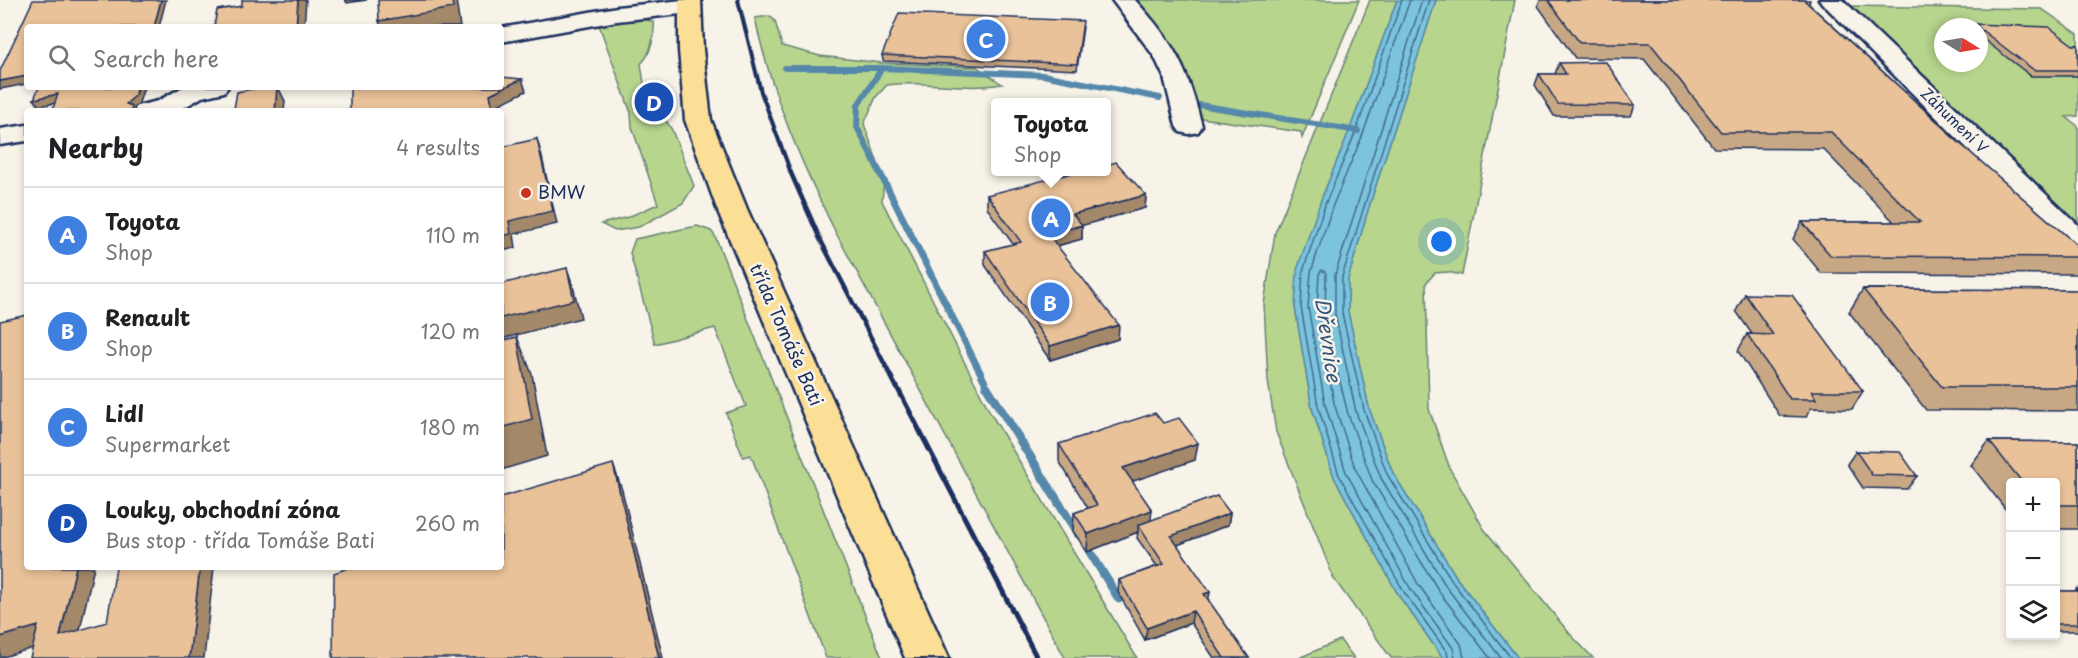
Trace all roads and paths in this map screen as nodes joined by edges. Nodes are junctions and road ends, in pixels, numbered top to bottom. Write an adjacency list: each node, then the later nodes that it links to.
1 (1123, 0): 7 (street)
2 (1830, 0): 10 (street, Záhumení V)
3 (690, 3): 4 (street); 11 (main road, třída Tomáše Bati)
4 (508, 34)
5 (203, 90): 6 (street)
6 (161, 108)
7 (1189, 126)
8 (24, 133): 9 (street)
9 (0, 137)
10 (2078, 242)
11 (927, 658)

